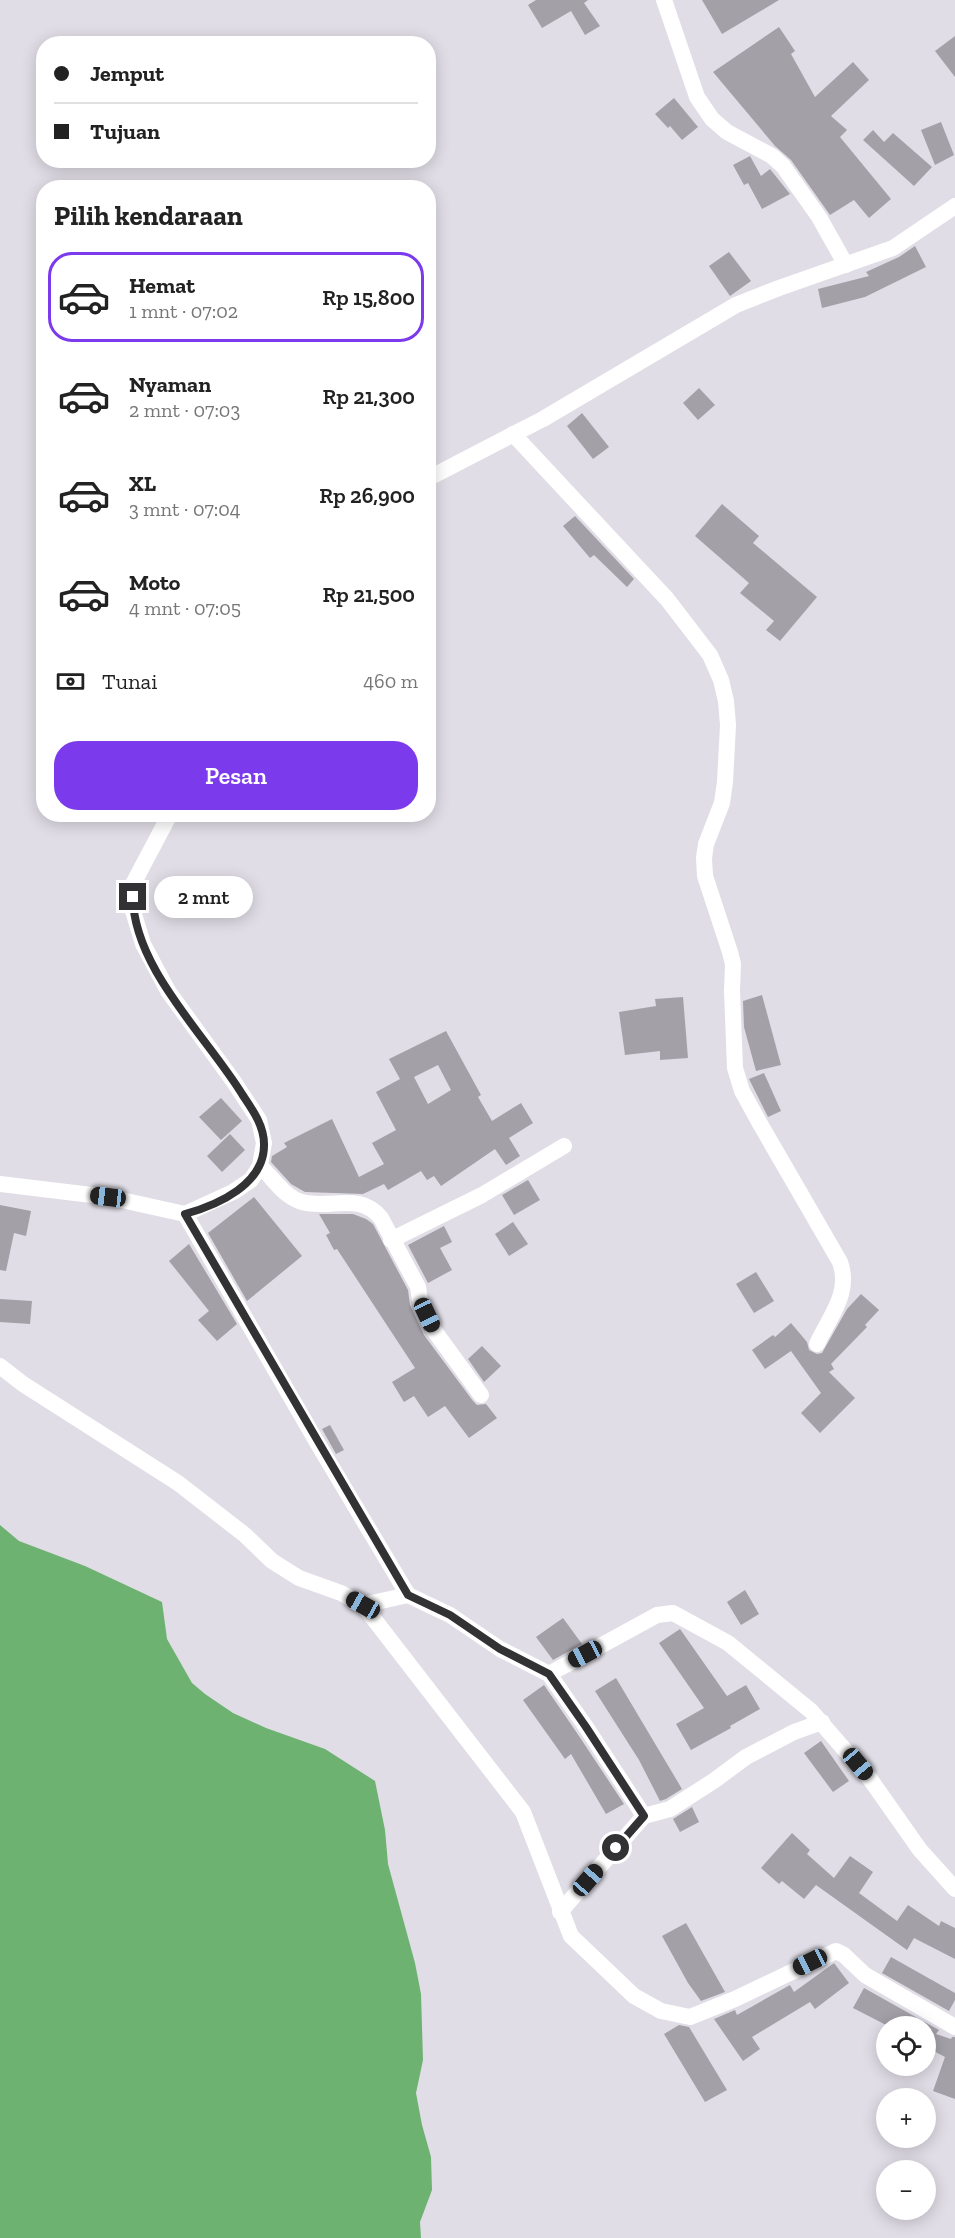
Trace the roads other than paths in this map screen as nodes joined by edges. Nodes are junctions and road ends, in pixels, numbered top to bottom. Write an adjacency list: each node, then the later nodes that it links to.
1 (664, 0): 3 (street)
2 (955, 206): 3 (street)
3 (846, 266): 4 (street)
4 (513, 434): 5 (street); 12 (street)
5 (436, 474)
6 (166, 822): 8 (street)
7 (564, 1146): 11 (street)
8 (260, 1166): 10 (street); 11 (street)
9 (0, 1184): 10 (street)
10 (185, 1214): 15 (street)
11 (391, 1240): 14 (street)
12 (817, 1344)
13 (0, 1366): 16 (street)
14 (481, 1395)
15 (408, 1595): 16 (street); 17 (street)
16 (363, 1605): 21 (street)
17 (549, 1674): 18 (street); 19 (street)
18 (822, 1722): 19 (street); 20 (street)
19 (644, 1816): 21 (street)
20 (955, 1889)
21 (560, 1912): 22 (street)
22 (955, 2027)

